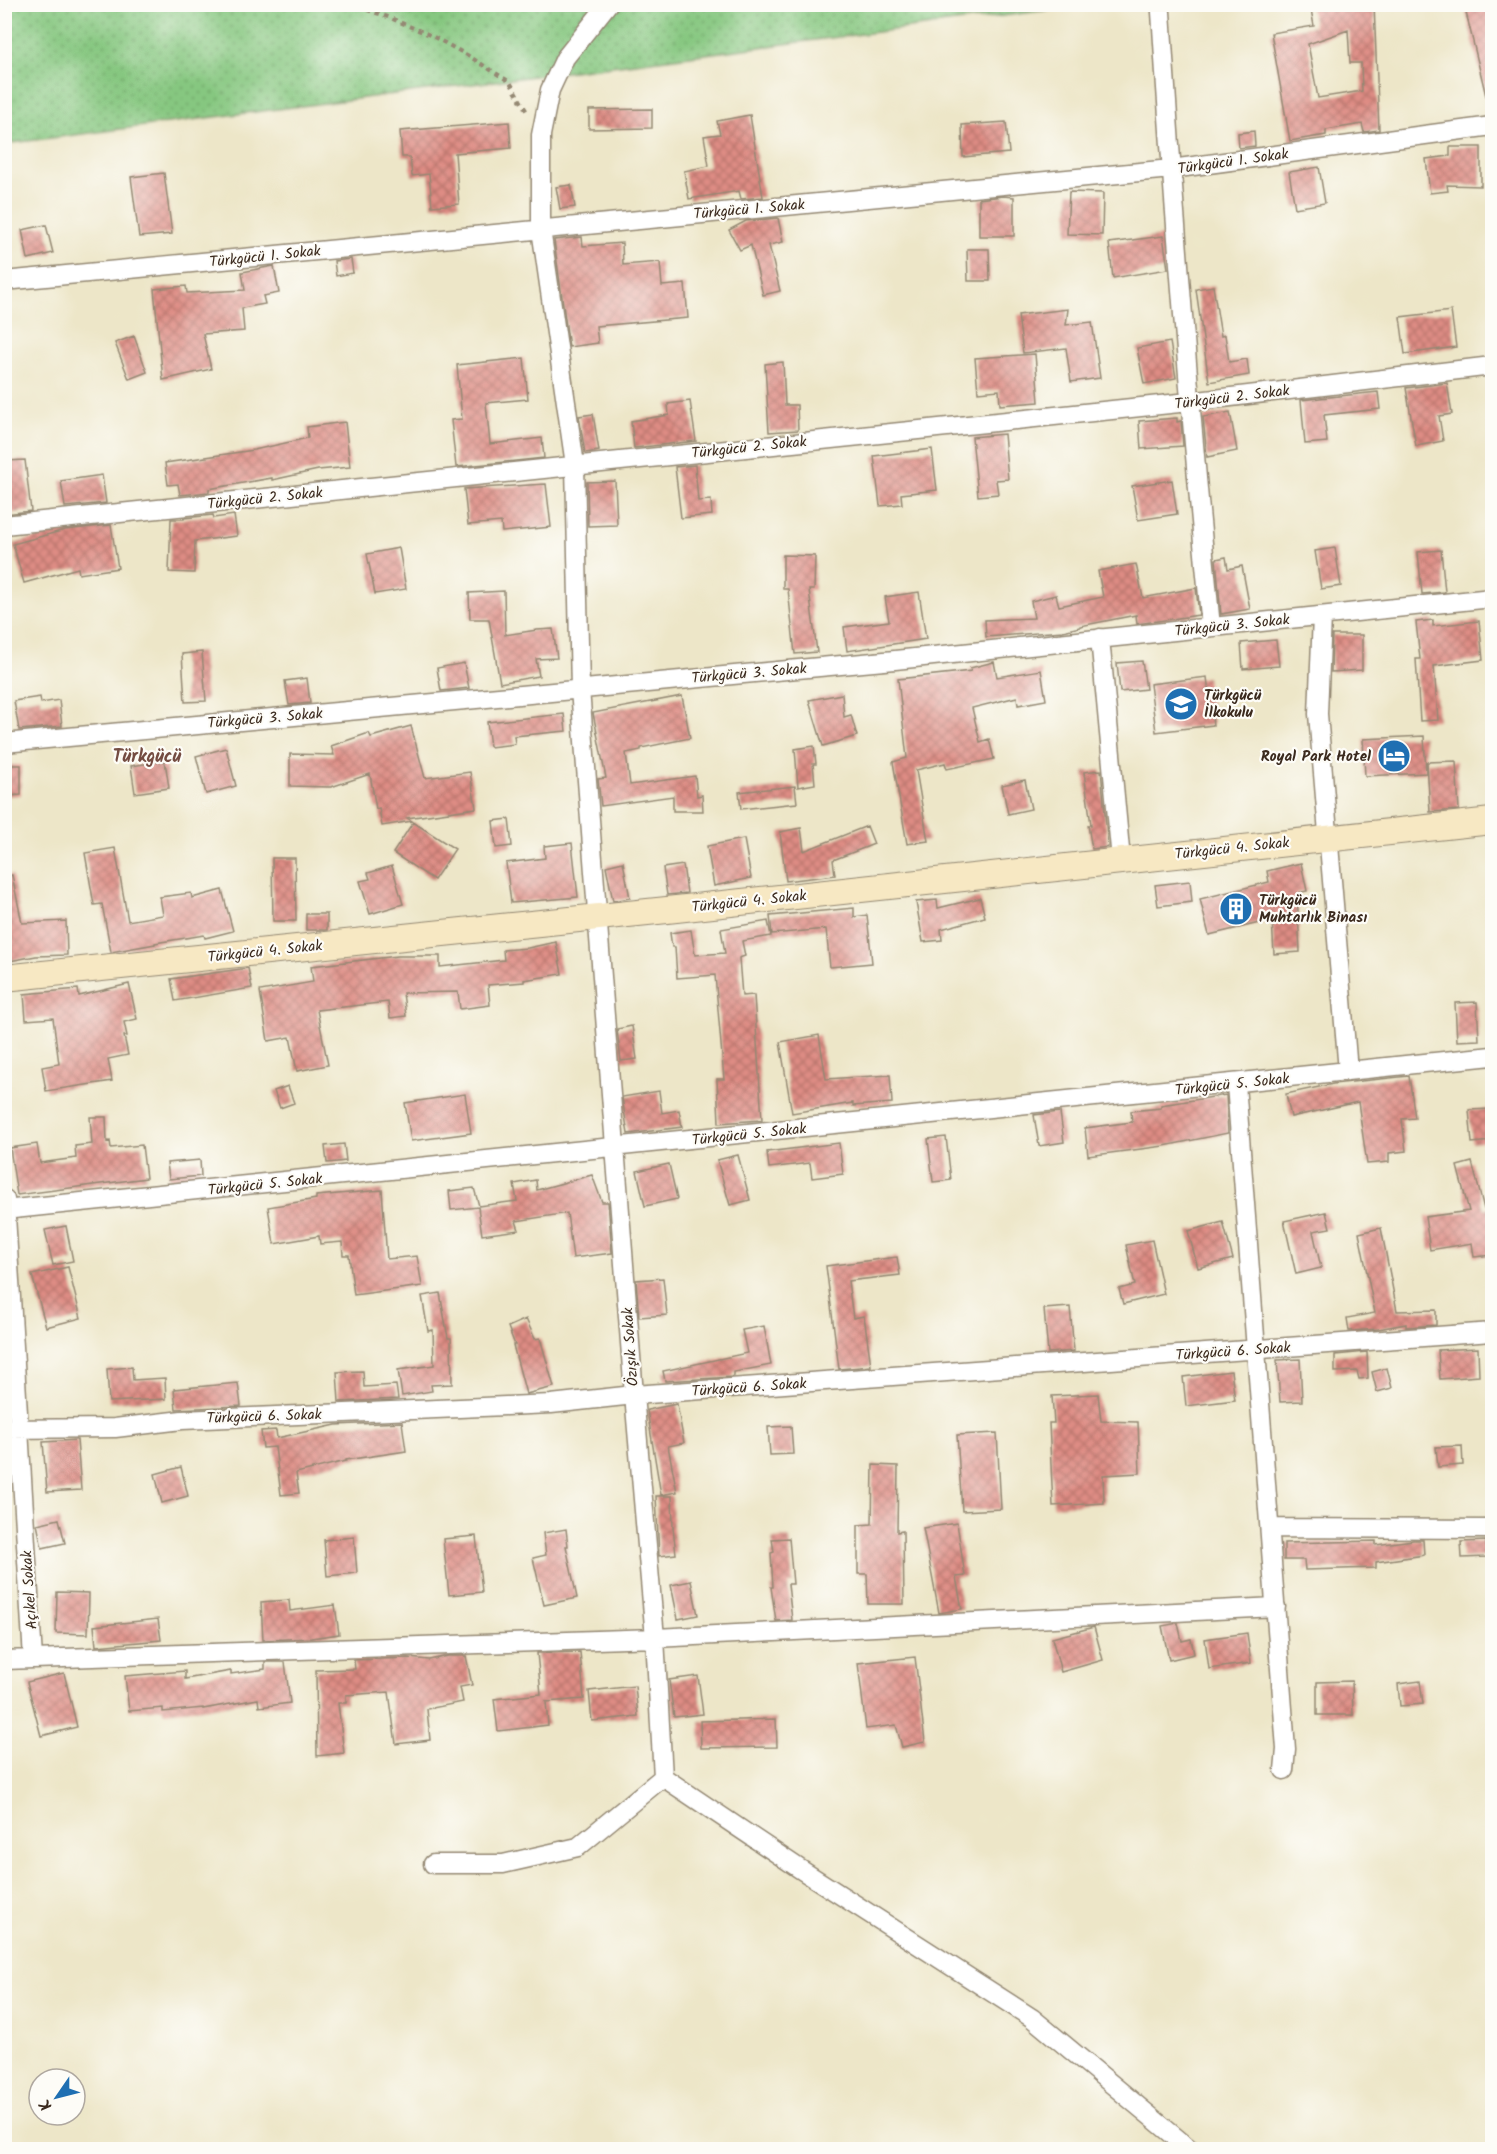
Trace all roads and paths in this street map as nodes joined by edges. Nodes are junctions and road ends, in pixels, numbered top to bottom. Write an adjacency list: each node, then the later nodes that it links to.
1 (350, 4): 5 (path)
2 (608, 4): 5 (street, Özışık Sokak)
3 (1161, 12): 6 (street)
4 (1492, 126): 6 (street, Türkgücü 1. Sokak)
5 (541, 135): 7 (street, Özışık Sokak)
6 (1171, 169): 7 (street, Türkgücü 1. Sokak); 10 (street)
7 (542, 229): 8 (street, Türkgücü 1. Sokak); 11 (street, Özışık Sokak)
8 (4, 281)
9 (1492, 366): 10 (street, Türkgücü 2. Sokak)
10 (1189, 402): 11 (street, Türkgücü 2. Sokak); 15 (street)
11 (575, 465): 12 (street, Türkgücü 2. Sokak); 17 (street, Özışık Sokak)
12 (4, 525)
13 (1492, 598): 14 (street, Türkgücü 3. Sokak)
14 (1322, 616): 15 (street, Türkgücü 3. Sokak); 20 (street)
15 (1211, 627): 16 (street, Türkgücü 3. Sokak)
16 (1100, 638): 17 (street, Türkgücü 3. Sokak); 21 (street)
17 (580, 688): 18 (street, Türkgücü 3. Sokak); 22 (street, Özışık Sokak)
18 (4, 743)
19 (1492, 821): 20 (main road, Türkgücü 4. Sokak)
20 (1329, 838): 21 (main road, Türkgücü 4. Sokak); 25 (street)
21 (1120, 860): 22 (main road, Türkgücü 4. Sokak)
22 (598, 917): 23 (main road, Türkgücü 4. Sokak); 27 (street, Özışık Sokak)
23 (4, 978)
24 (1492, 1056): 25 (street, Türkgücü 5. Sokak)
25 (1348, 1071): 26 (street, Türkgücü 5. Sokak)
26 (1236, 1084): 27 (street, Türkgücü 5. Sokak); 30 (street)
27 (616, 1148): 28 (street, Türkgücü 5. Sokak); 31 (street, Özışık Sokak)
28 (5, 1206): 32 (street, Açıkel Sokak)
29 (1492, 1332): 30 (street, Türkgücü 6. Sokak)
30 (1256, 1349): 31 (street, Türkgücü 6. Sokak); 33 (street)
31 (634, 1395): 32 (street, Türkgücü 6. Sokak); 36 (street, Özışık Sokak)
32 (12, 1428): 37 (street, Açıkel Sokak)
33 (1270, 1528): 34 (street); 35 (street)
34 (1492, 1529)
35 (1276, 1607): 36 (street); 39 (street)
36 (655, 1638): 37 (street); 40 (street, Özışık Sokak)
37 (33, 1659): 38 (street)
38 (4, 1660)
39 (1284, 1770)
40 (663, 1777): 41 (street); 42 (street)
41 (433, 1864)
42 (1191, 2150)

